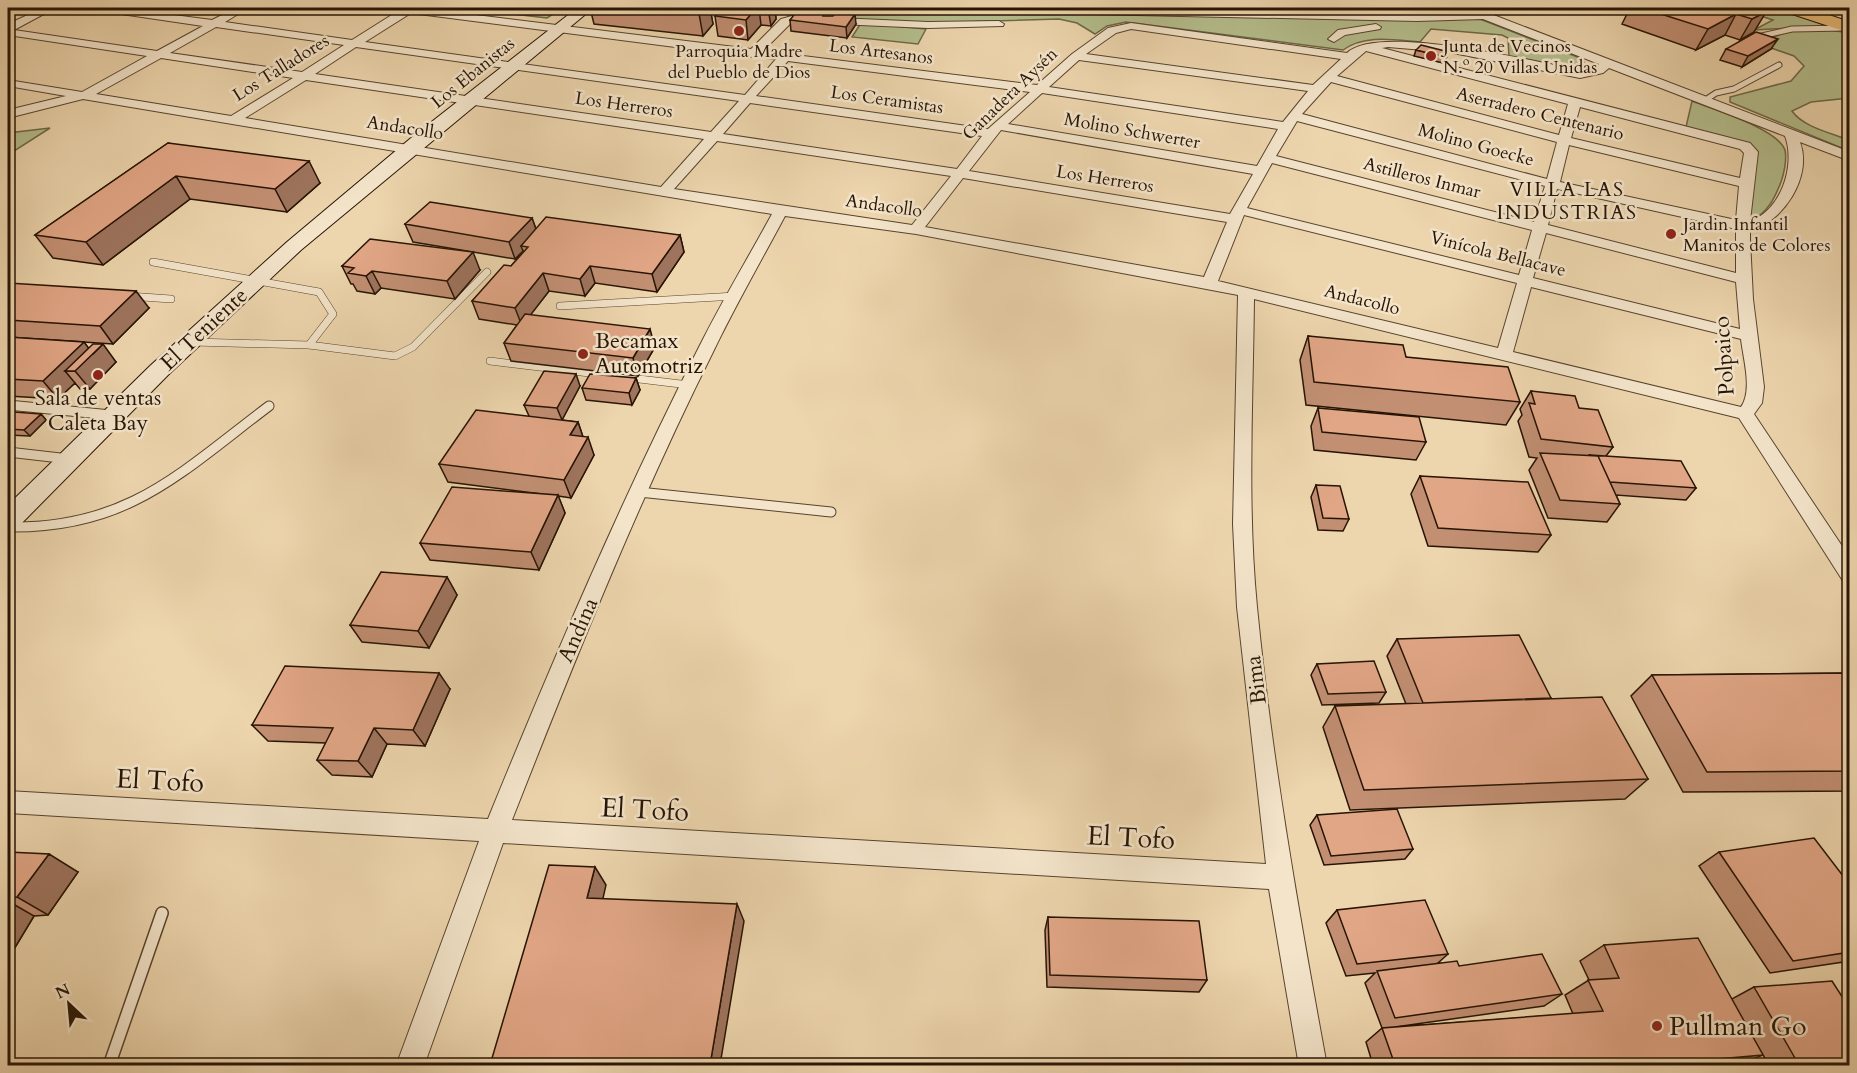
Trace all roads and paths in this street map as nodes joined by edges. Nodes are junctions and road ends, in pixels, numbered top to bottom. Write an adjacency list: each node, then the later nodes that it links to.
1 (50, 8): 16 (street)
2 (100, 8): 12 (street, Los Ceramistas)
3 (243, 8): 12 (street)
4 (404, 8): 15 (street, Los Artesanos); 19 (street, Los Talladores)
5 (586, 8): 15 (main road)
6 (1463, 8): 10 (street)
7 (1792, 8): 14 (highway)
8 (1820, 9): 14 (highway)
9 (1045, 10): 11 (street)
10 (1487, 16): 11 (street); 26 (street)
11 (1417, 18): 17 (street)
12 (213, 23): 19 (street, Los Ceramistas); 21 (street)
13 (999, 24): 22 (street)
14 (1849, 26): 18 (lane)
15 (560, 28): 22 (street, Los Artesanos); 28 (main road, Los Ebanistas)
16 (8, 30): 21 (street, Los Herreros)
17 (1334, 39)
18 (1750, 39)
19 (354, 43): 28 (street, Los Ceramistas); 29 (street, Los Talladores)
20 (1363, 47): 24 (street); 26 (street); 38 (street)
21 (158, 54): 29 (street, Los Herreros); 34 (street)
22 (753, 54): 25 (street, Los Artesanos)
23 (1076, 56): 24 (street, Ganadera Aysén); 32 (street, Ganadera Aysén); 33 (street)
24 (1349, 57): 30 (street)
25 (784, 58): 32 (street, Los Artesanos); 35 (street)
26 (1607, 63): 37 (street)
27 (1779, 65): 37 (lane)
28 (514, 66): 35 (street, Los Ceramistas); 36 (main road, Los Ebanistas)
29 (302, 75): 36 (street, Los Herreros); 40 (street, Los Talladores)
30 (1327, 77): 33 (street); 45 (street, Aserradero Centenario)
31 (8, 83): 34 (street, Andacollo)
32 (1037, 89): 41 (street, Los Artesanos); 42 (street, Ganadera Aysén)
33 (1316, 89): 41 (street)
34 (85, 95): 39 (street); 40 (street, Andacollo)
35 (748, 99): 42 (street, Los Ceramistas); 44 (street)
36 (471, 100): 44 (street, Los Herreros); 46 (main road, Los Ebanistas)
37 (1704, 101): 43 (street)
38 (1575, 102): 45 (street); 51 (street, Polpaico)
39 (8, 114)
40 (234, 120): 46 (street, Andacollo)
41 (1290, 121): 48 (street); 50 (street, Molino Goecke)
42 (995, 129): 48 (street, Molino Schwerter); 49 (street, Ganadera Aysén)
43 (1791, 135): 47 (street); 55 (street)
44 (714, 136): 49 (street, Los Herreros); 52 (street)
45 (1564, 140): 50 (street); 51 (street, Aserradero Centenario)
46 (411, 149): 52 (street, Andacollo); 62 (main road, El Teniente)
47 (1850, 157)
48 (1263, 164): 54 (street); 56 (street, Astilleros Inmar)
49 (959, 173): 54 (street, Los Herreros); 57 (street, Ganadera Aysén)
50 (1552, 183): 55 (street, Molino Goecke); 56 (street)
51 (1744, 183): 55 (street, Polpaico)
52 (665, 191): 53 (street, Andacollo)
53 (782, 211): 57 (street, Andacollo); 66 (street, Andina)
54 (1237, 214): 61 (street, Vinícola Bellacave); 63 (street)
55 (1742, 226): 60 (street, Polpaico)
56 (1540, 228): 60 (street, Astilleros Inmar); 61 (street)
57 (916, 230): 63 (street, Andacollo)
58 (153, 262): 62 (lane)
59 (487, 273): 71 (lane)
60 (1742, 279): 69 (street, Polpaico)
61 (1524, 280): 69 (street, Vinícola Bellacave); 72 (street)
62 (255, 281): 70 (main road, El Teniente); 71 (lane)
63 (1209, 283): 64 (street, Andacollo)
64 (1246, 292): 72 (street, Andacollo); 88 (street, Bima)
65 (114, 295): 67 (lane)
66 (736, 296): 68 (lane); 74 (street, Andina)
67 (171, 299)
68 (561, 306)
69 (1749, 336): 77 (street, Polpaico)
70 (190, 342): 71 (lane); 78 (main road, El Teniente)
71 (309, 345)
72 (1504, 356): 77 (street, Andacollo)
73 (490, 361): 74 (lane)
74 (689, 385): 81 (street, Andina)
75 (8, 405): 78 (lane)
76 (269, 406): 84 (lane)
77 (1745, 414): 85 (street, Polpaico)
78 (113, 416): 80 (main road, El Teniente)
79 (8, 452): 80 (lane)
80 (69, 459): 83 (main road, El Teniente)
81 (639, 492): 82 (lane); 87 (street, Andina)
82 (831, 512)
83 (8, 521)
84 (8, 527)
85 (1850, 575)
86 (8, 802): 87 (street, El Tofo)
87 (495, 832): 88 (street, El Tofo); 91 (street, Andina)
88 (1280, 877): 92 (street, Bima)
89 (162, 913): 90 (lane)
90 (109, 1065)
91 (410, 1065)
92 (1313, 1065)

